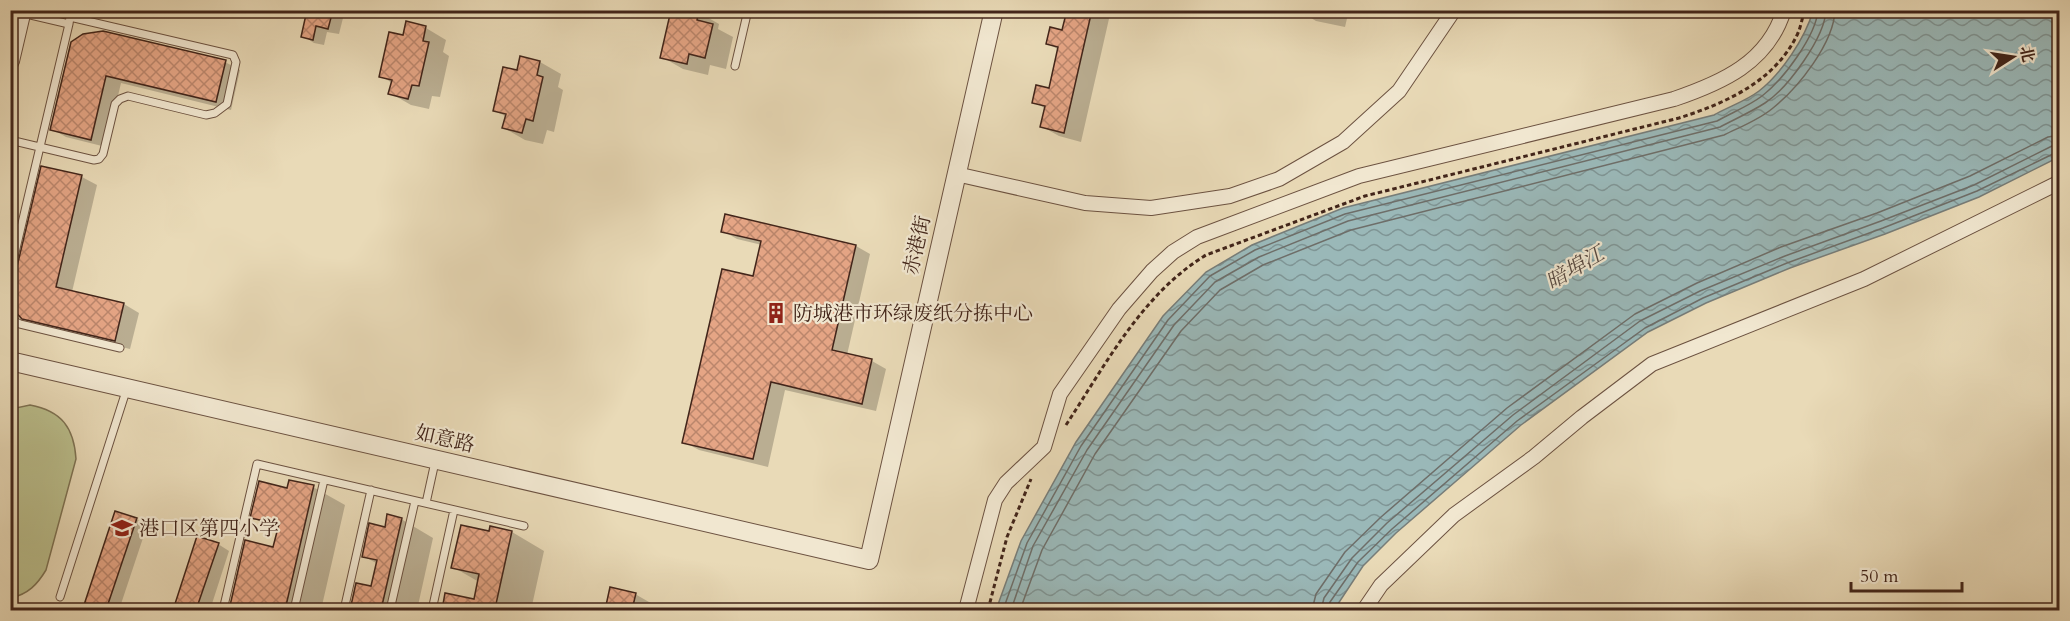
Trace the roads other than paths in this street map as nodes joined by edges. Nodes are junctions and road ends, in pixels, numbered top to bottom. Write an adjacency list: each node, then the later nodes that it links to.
1 (748, 10): 8 (lane)
2 (994, 10): 11 (street, 赤港街)
3 (1454, 10): 11 (street)
4 (1784, 10): 32 (street)
5 (22, 12): 6 (lane); 7 (street)
6 (69, 24): 10 (lane); 10 (lane)
7 (10, 61)
8 (735, 66)
9 (10, 140): 10 (lane)
10 (40, 147): 13 (lane)
11 (957, 174): 25 (street, 赤港街)
12 (2060, 182): 33 (street)
13 (10, 274)
14 (10, 319): 15 (lane)
15 (120, 348)
16 (10, 361): 17 (street, 如意路)
17 (127, 388): 18 (street, 如意路); 26 (lane)
18 (435, 460): 22 (lane); 25 (street, 如意路)
19 (324, 480): 20 (lane); 27 (lane); 28 (lane)
20 (371, 490): 21 (lane); 29 (lane)
21 (415, 501): 22 (lane); 30 (lane)
22 (426, 503): 23 (lane)
23 (454, 510): 24 (lane); 31 (lane)
24 (524, 526)
25 (869, 560)
26 (60, 597)
27 (223, 610)
28 (294, 610)
29 (344, 610)
30 (390, 610)
31 (432, 610)
32 (966, 610)
33 (1364, 610)

